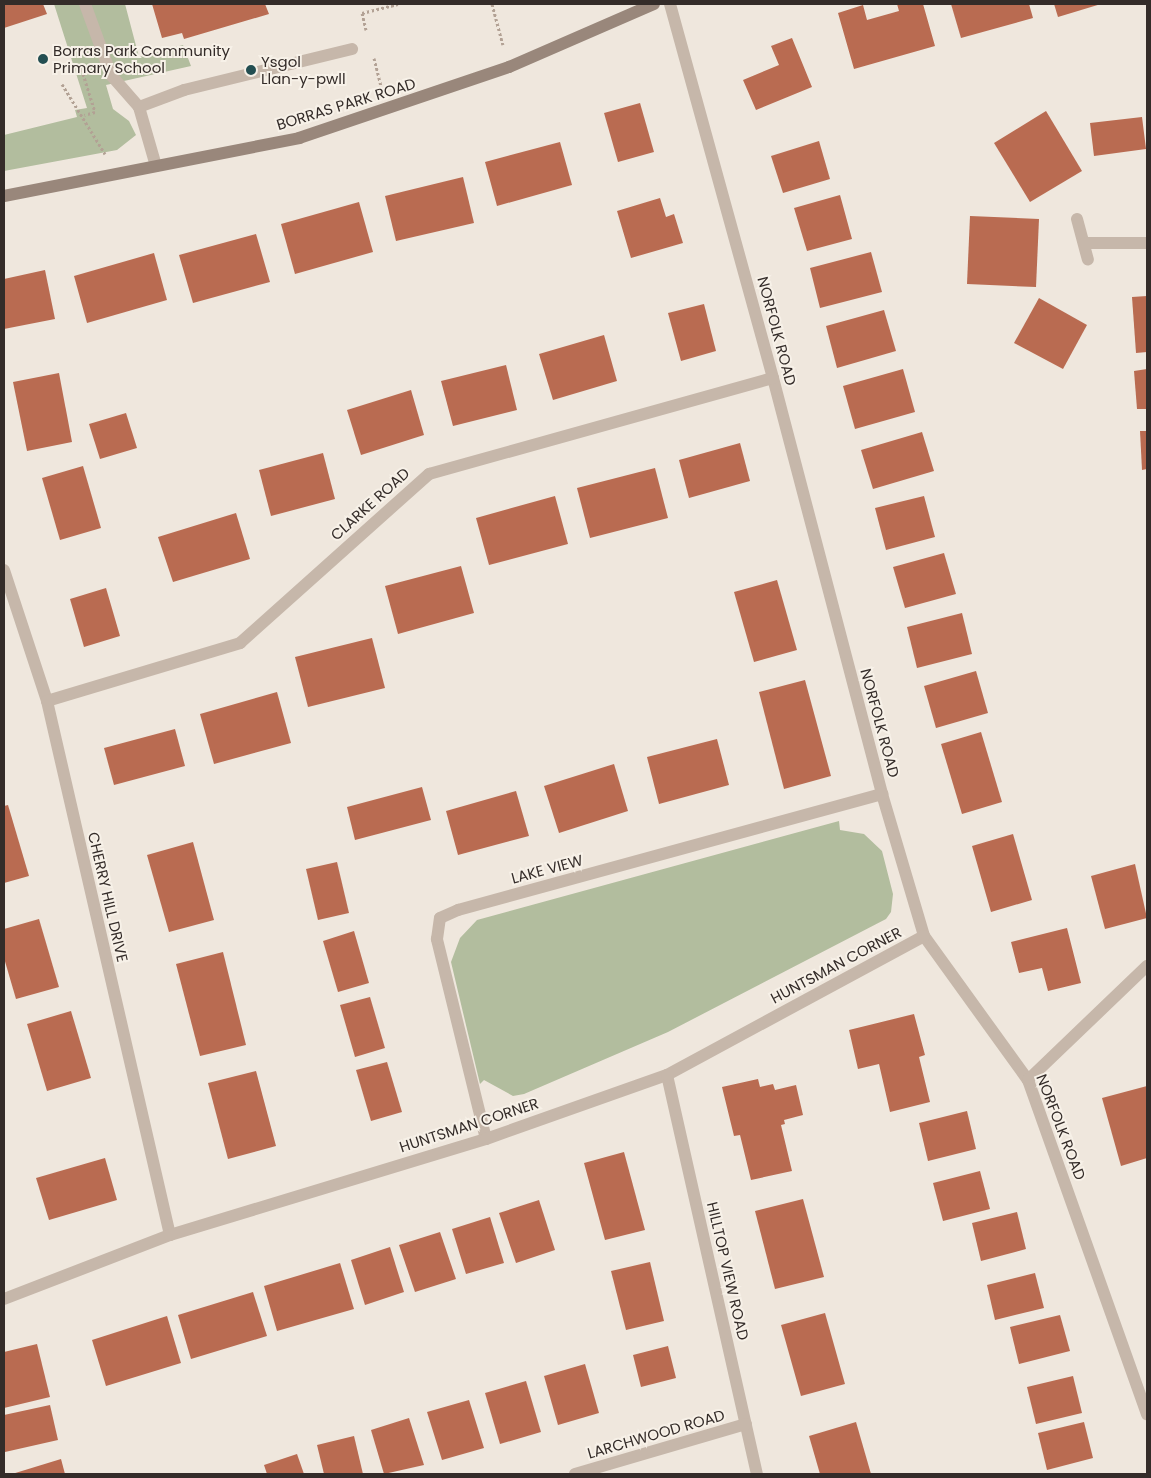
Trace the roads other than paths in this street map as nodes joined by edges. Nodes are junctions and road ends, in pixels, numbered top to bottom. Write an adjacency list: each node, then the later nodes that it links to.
1 (85, 4): 5 (street)
2 (654, 4): 6 (street, BORRAS PARK ROAD)
3 (670, 4): 12 (street, NORFOLK ROAD)
4 (352, 49): 5 (street)
5 (139, 107): 6 (street)
6 (156, 166): 7 (street, BORRAS PARK ROAD)
7 (4, 196)
8 (1077, 218): 9 (street)
9 (1085, 243): 10 (street); 11 (street)
10 (1147, 243)
11 (1088, 260)
12 (774, 378): 14 (street, CLARKE ROAD); 15 (street, NORFOLK ROAD)
13 (4, 570): 14 (street, CHERRY HILL DRIVE)
14 (47, 701): 21 (street, CHERRY HILL DRIVE)
15 (882, 794): 16 (street, NORFOLK ROAD); 20 (street, LAKE VIEW)
16 (924, 936): 18 (street, HUNTSMAN CORNER); 19 (street, NORFOLK ROAD)
17 (1147, 966): 19 (street)
18 (667, 1075): 20 (street, HUNTSMAN CORNER); 24 (street, HILLTOP VIEW ROAD)
19 (1028, 1080): 23 (street, NORFOLK ROAD)
20 (486, 1139): 21 (street, HUNTSMAN CORNER)
21 (170, 1235): 22 (street, HUNTSMAN CORNER)
22 (4, 1299)
23 (1147, 1414)
24 (746, 1424): 25 (street, LARCHWOOD ROAD); 26 (street, HILLTOP VIEW ROAD)
25 (575, 1474)
26 (757, 1474)

